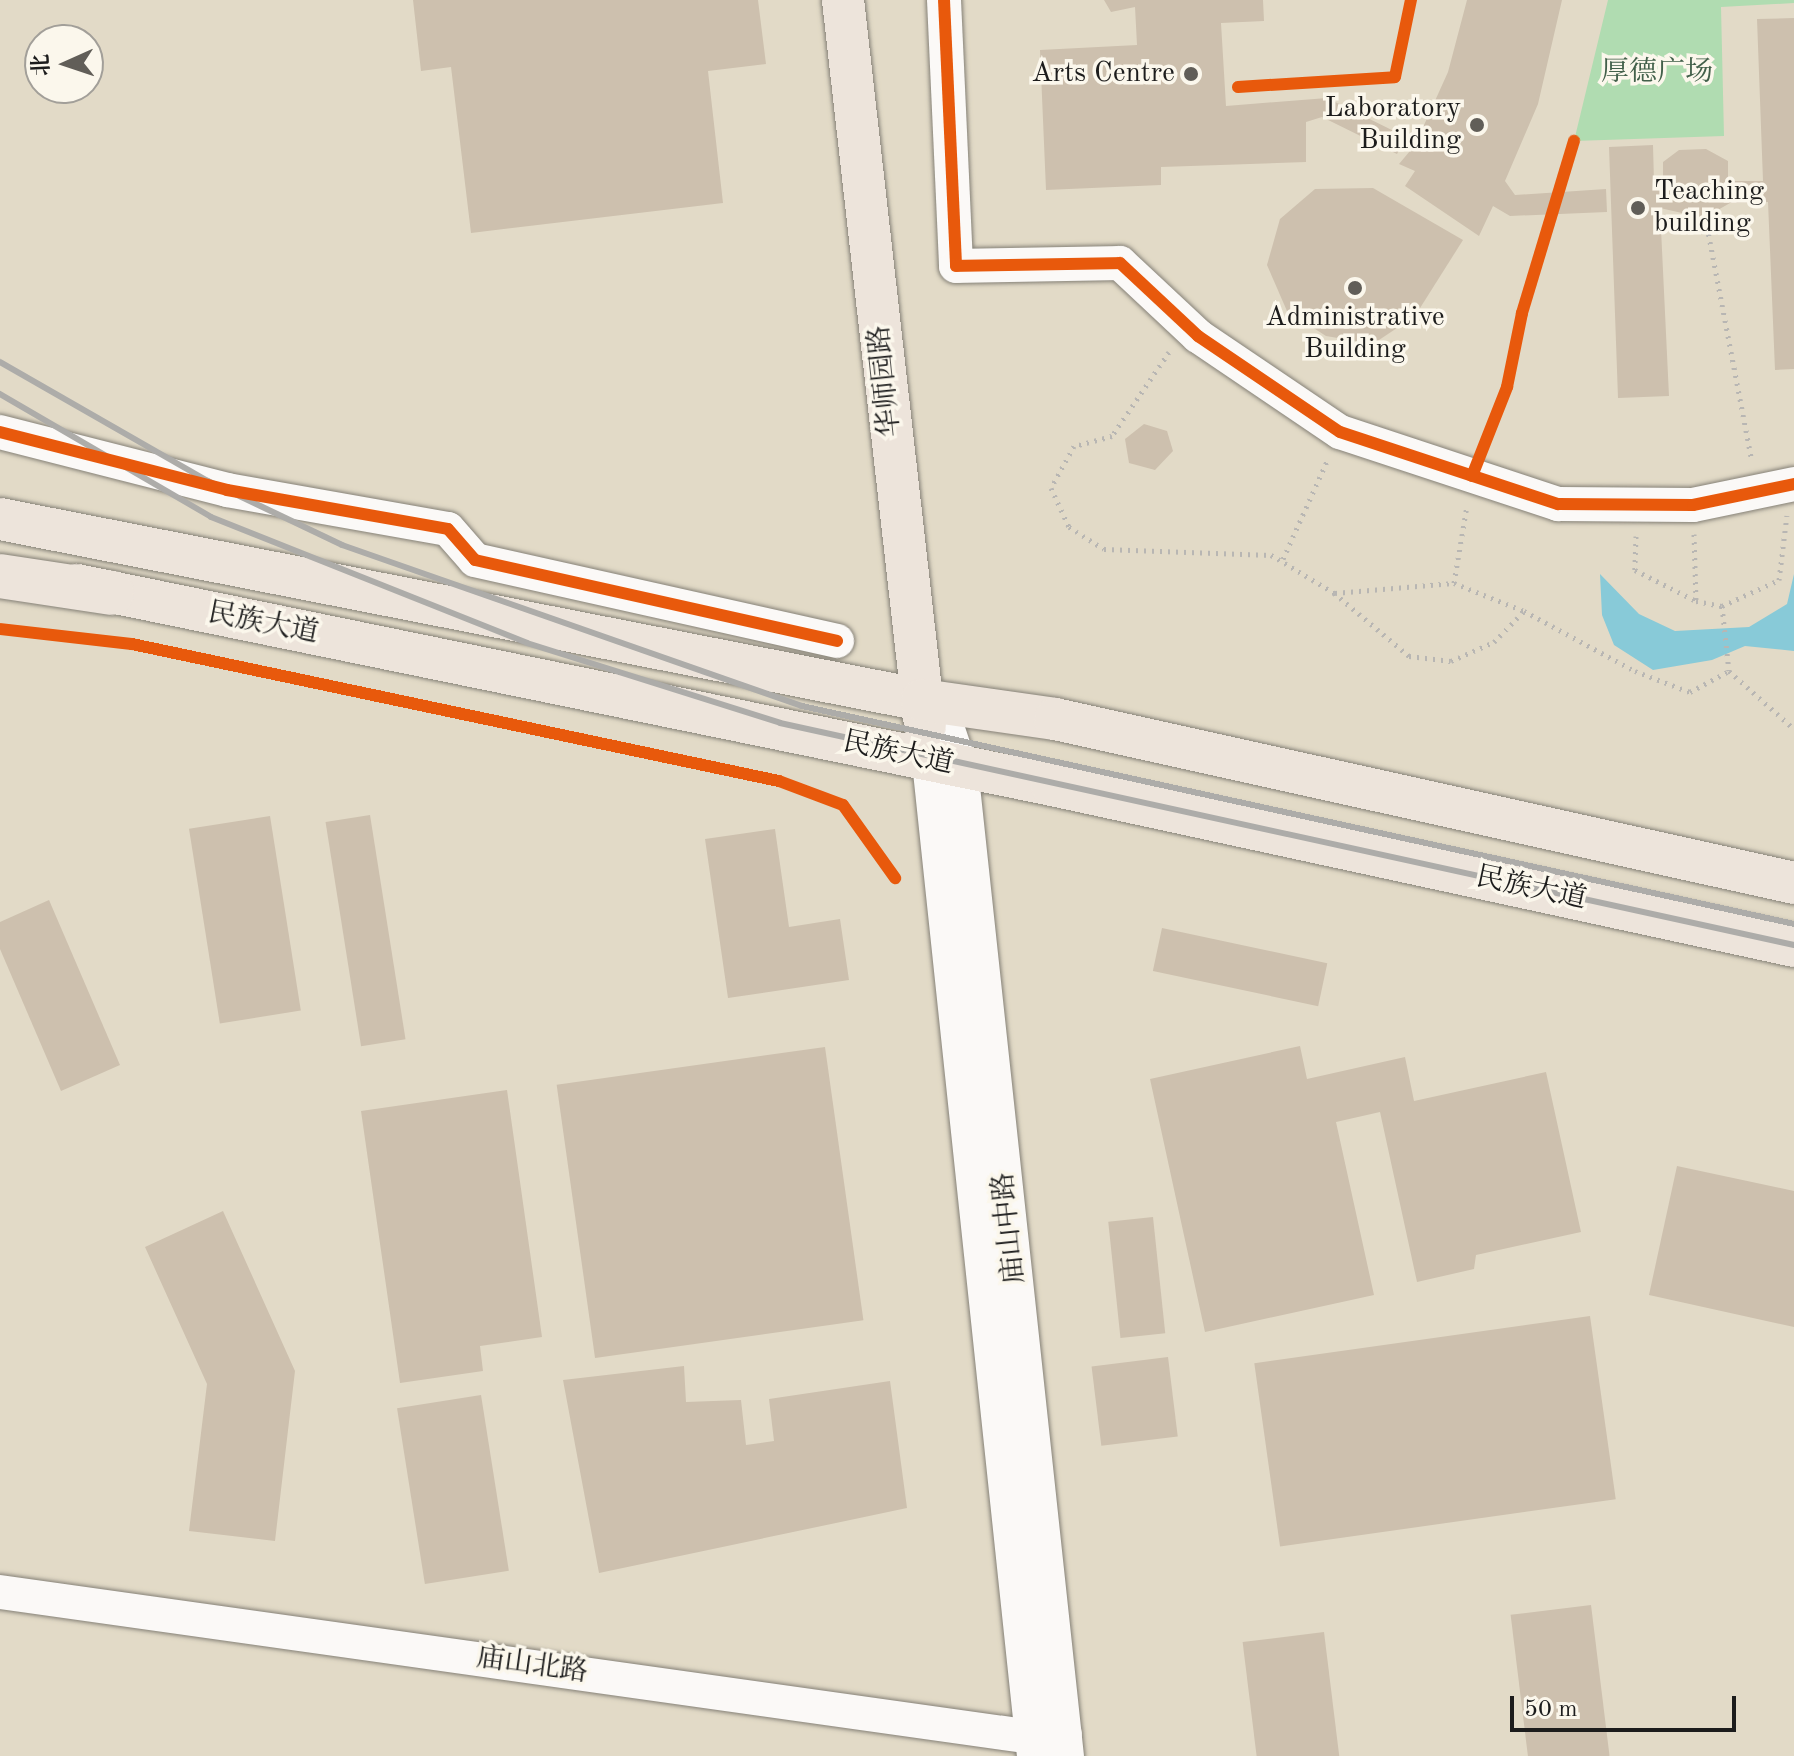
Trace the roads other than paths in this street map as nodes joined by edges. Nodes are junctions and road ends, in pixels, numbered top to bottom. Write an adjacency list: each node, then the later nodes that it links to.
1 (843, 0): 10 (main road, 华师园路)
2 (944, 0): 4 (street)
3 (0, 432): 9 (street)
4 (1792, 484)
5 (0, 519): 10 (main road, 民族大道)
6 (0, 568): 8 (main road, 民族大道)
7 (0, 576): 8 (highway)
8 (112, 593): 11 (main road, 民族大道)
9 (837, 641)
10 (931, 701): 11 (main road, 华师园路); 12 (main road, 民族大道)
11 (945, 765): 13 (main road, 民族大道); 15 (street, 庙山中路)
12 (1794, 883)
13 (1794, 946)
14 (0, 1592): 15 (street, 庙山北路)
15 (1049, 1746)

